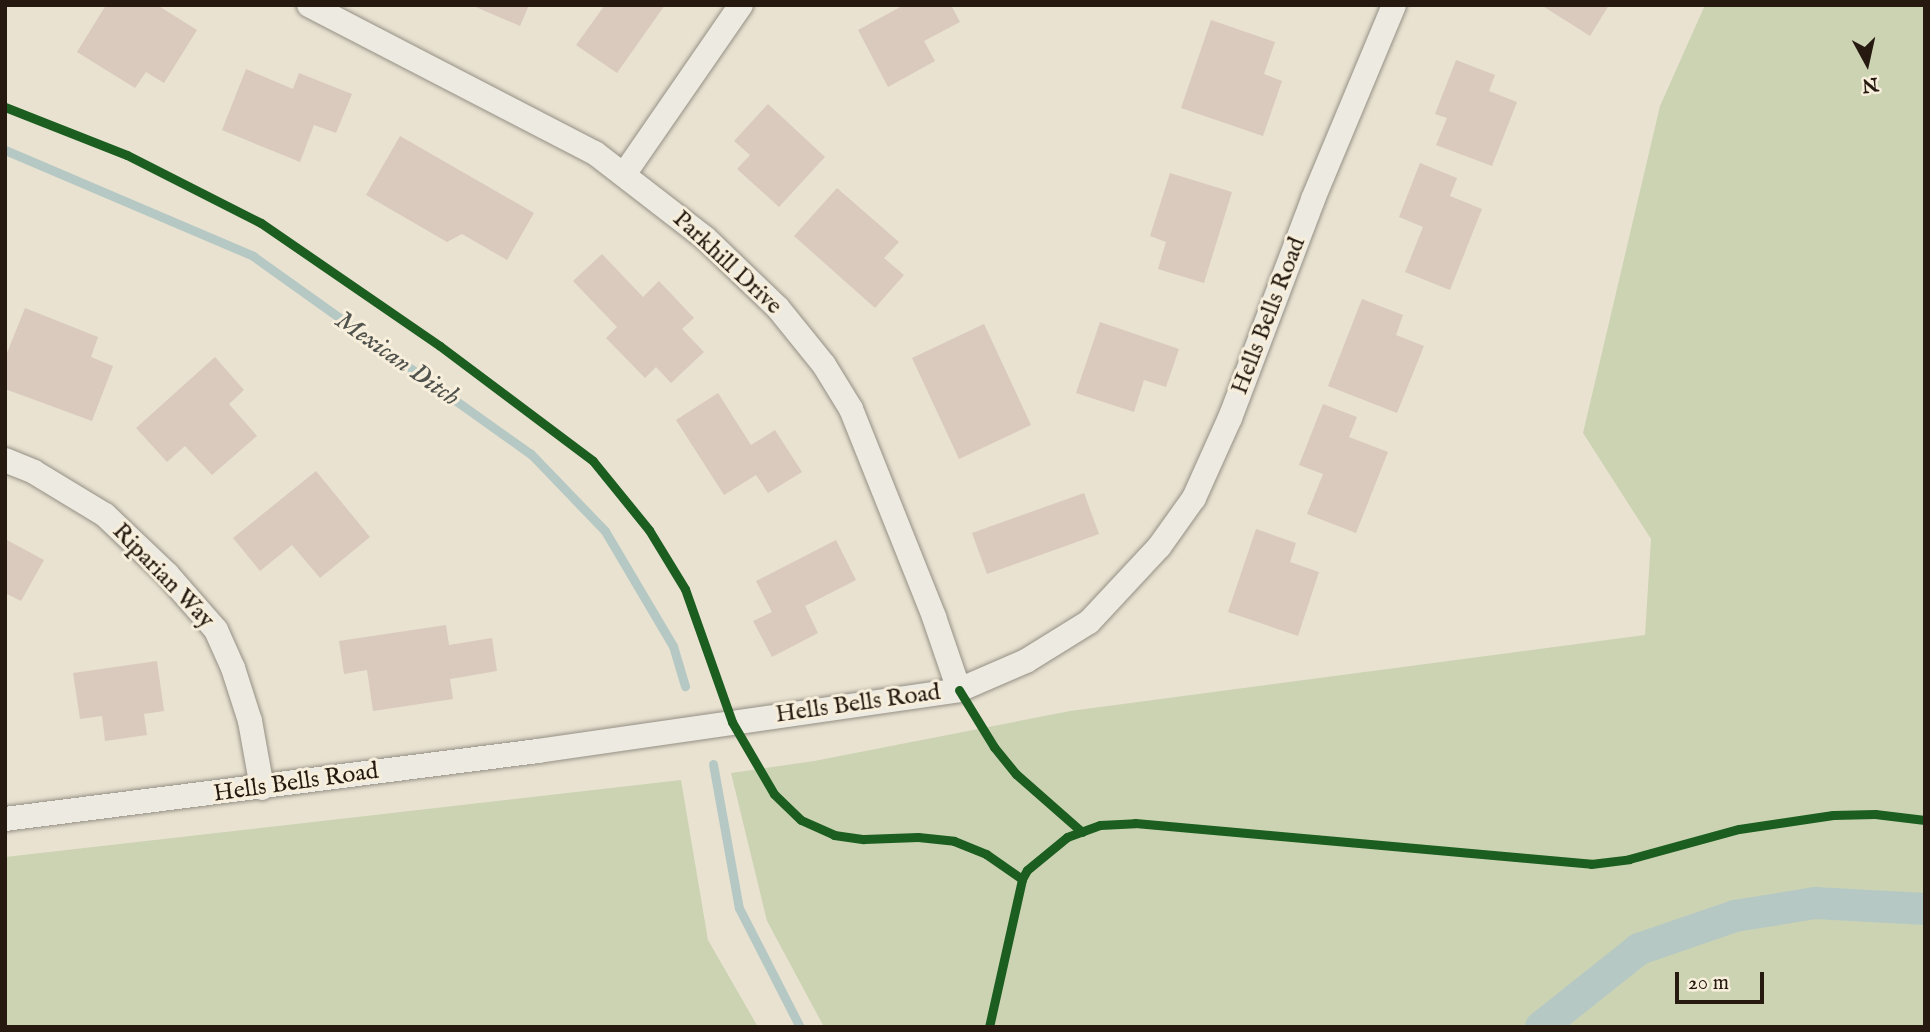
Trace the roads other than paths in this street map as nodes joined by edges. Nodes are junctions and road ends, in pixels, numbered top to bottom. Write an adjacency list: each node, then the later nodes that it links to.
1 (309, 5): 4 (street, Parkhill Drive)
2 (741, 5): 4 (street)
3 (1394, 5): 6 (street, Hells Bells Road)
4 (625, 173): 6 (street, Parkhill Drive)
5 (5, 460): 7 (street, Riparian Way)
6 (959, 690): 7 (street, Hells Bells Road)
7 (262, 788): 8 (street, Hells Bells Road)
8 (5, 819)

